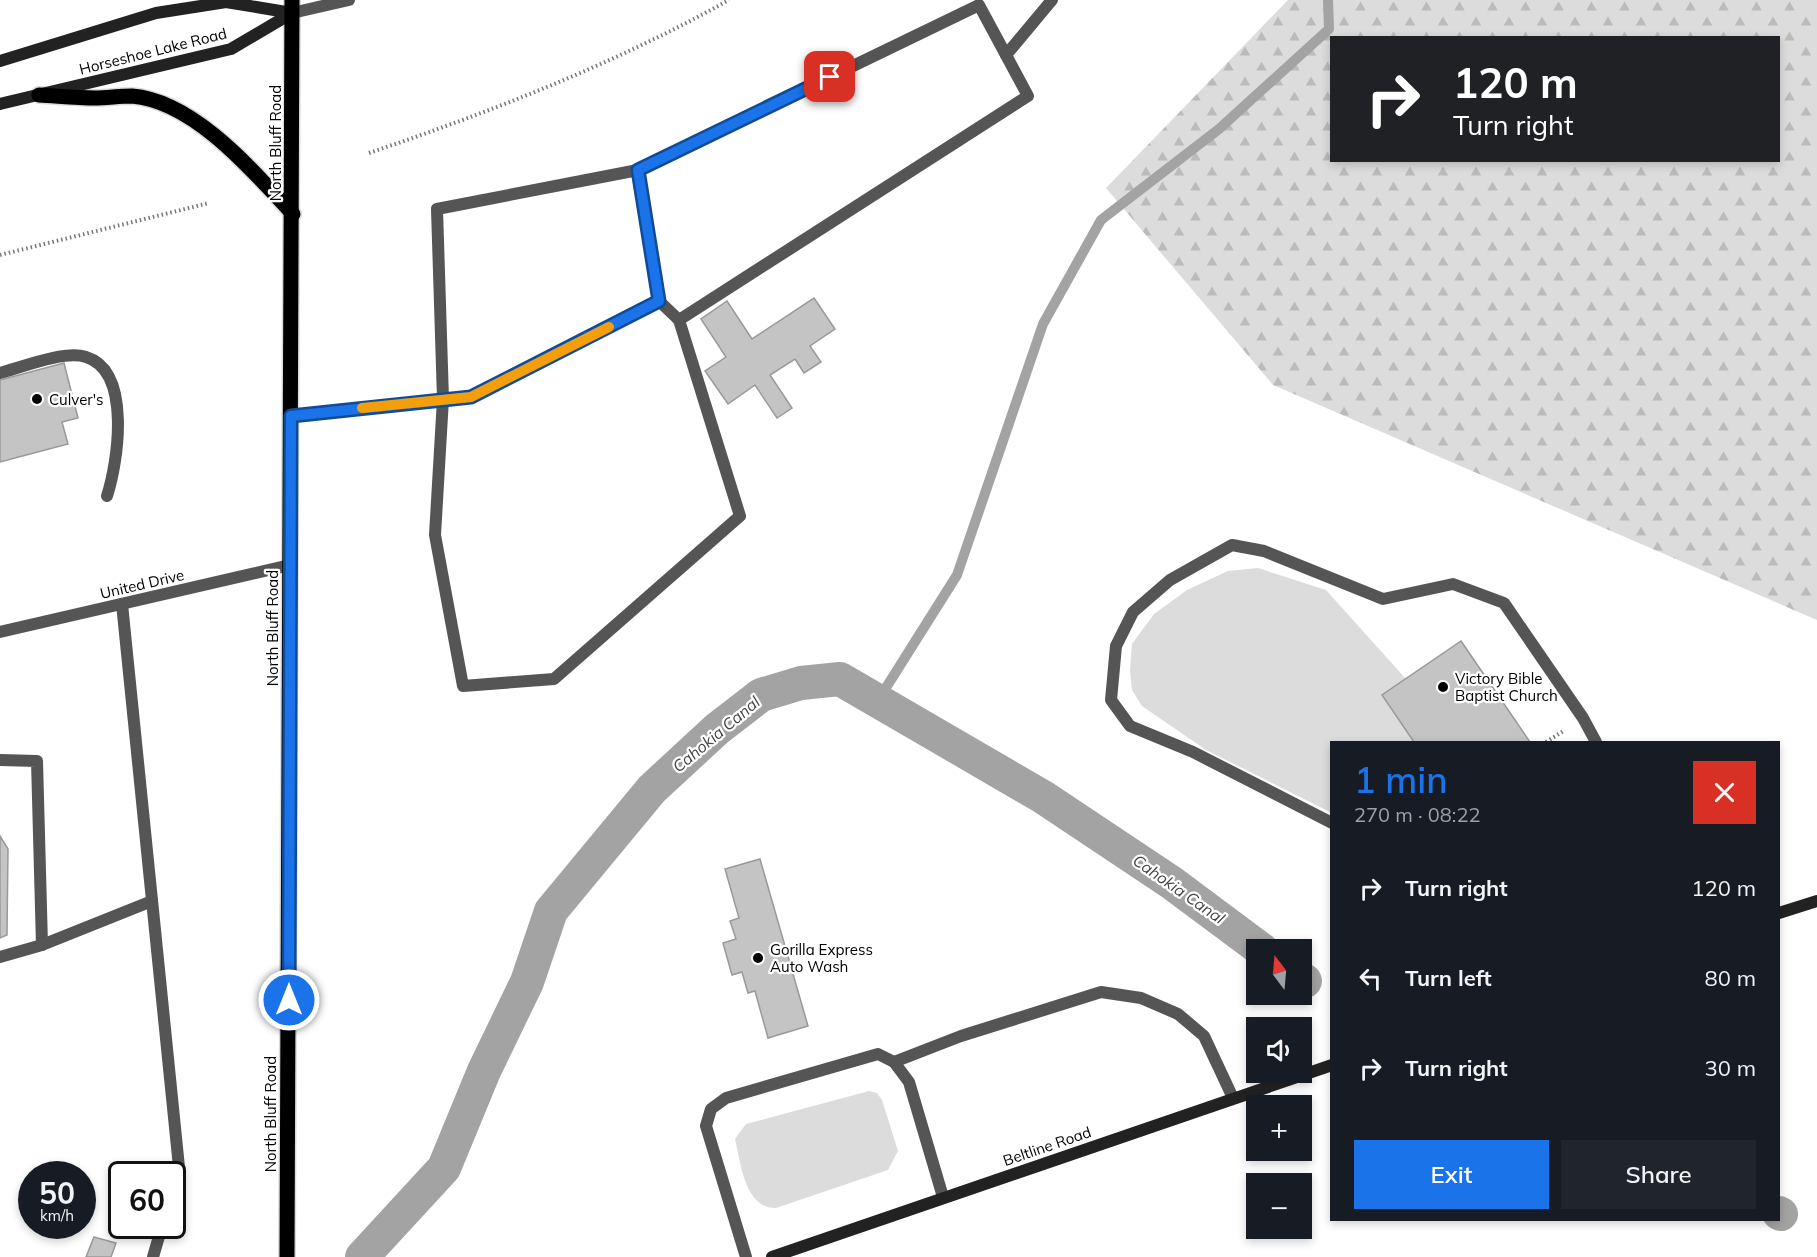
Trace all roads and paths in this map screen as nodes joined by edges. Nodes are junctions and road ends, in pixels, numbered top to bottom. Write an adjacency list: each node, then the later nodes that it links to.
1 (349, 0): 4 (street)
2 (729, 0): 9 (path)
3 (1052, 0): 5 (street)
4 (292, 6): 6 (main road, Horseshoe Lake Road); 7 (main road, Horseshoe Lake Road); 12 (main road, North Bluff Road)
5 (1006, 55): 10 (street); 15 (street)
6 (0, 61)
7 (39, 95): 8 (main road, Horseshoe Lake Road); 12 (main road)
8 (0, 104)
9 (369, 153)
10 (638, 170): 14 (street); 17 (street)
11 (209, 203): 13 (path)
12 (293, 214): 18 (main road, North Bluff Road)
13 (0, 255)
14 (659, 301): 15 (street); 17 (street)
15 (679, 320): 17 (street)
16 (0, 373): 19 (street)
17 (443, 399): 18 (street)
18 (291, 416): 20 (main road, North Bluff Road)
19 (107, 496)
20 (290, 565): 21 (street, United Drive); 36 (main road, North Bluff Road)
21 (122, 604): 22 (street, United Drive); 26 (street)
22 (0, 632)
23 (1595, 741): 25 (street)
24 (0, 760): 29 (street)
25 (1330, 822)
26 (152, 901): 29 (street); 34 (street)
27 (1817, 901): 28 (main road)
28 (1780, 914)
29 (42, 945): 30 (street)
30 (0, 957)
31 (894, 1062): 33 (street); 35 (street); 41 (street)
32 (1330, 1066): 33 (main road, Beltline Road)
33 (1233, 1098): 35 (main road, Beltline Road)
34 (177, 1161)
35 (942, 1197): 42 (main road, Beltline Road)
36 (288, 1213): 39 (main road, North Bluff Road); 40 (main road)
37 (158, 1239): 38 (street)
38 (153, 1257)
39 (287, 1257)
40 (295, 1257)
41 (746, 1257)
42 (772, 1257)

